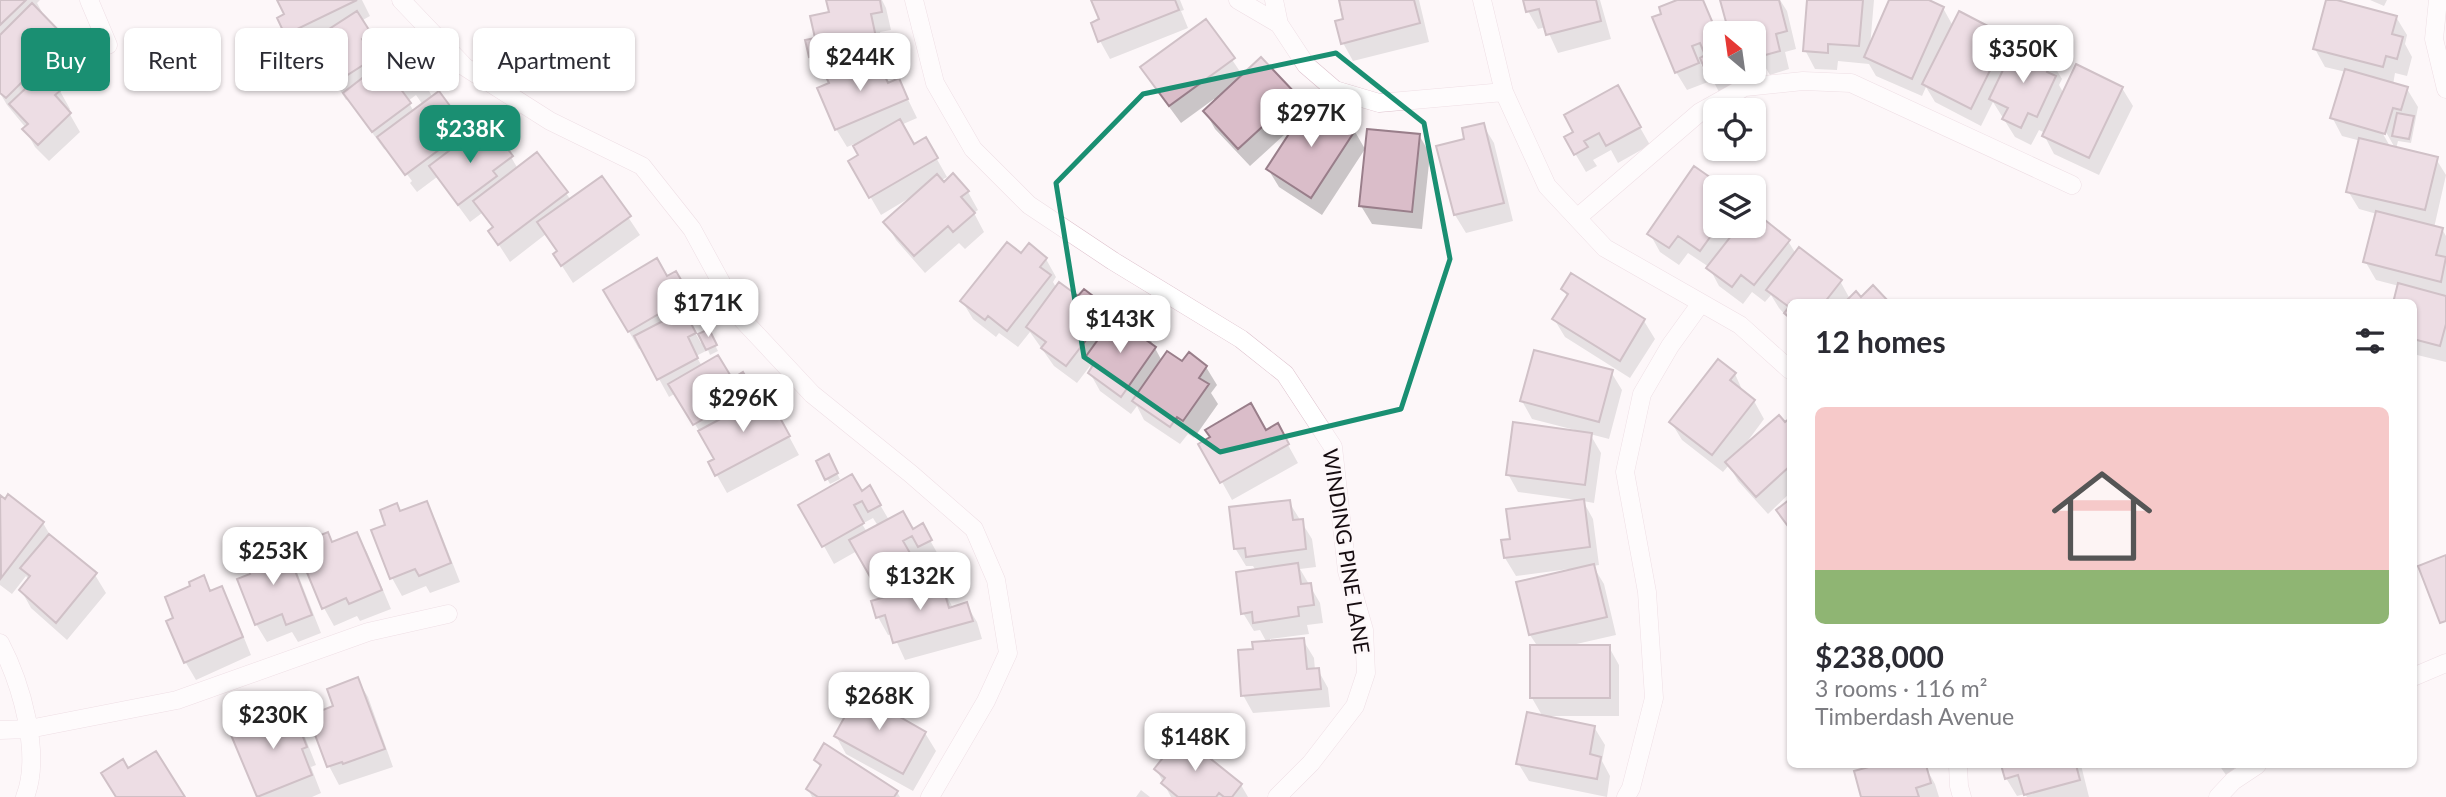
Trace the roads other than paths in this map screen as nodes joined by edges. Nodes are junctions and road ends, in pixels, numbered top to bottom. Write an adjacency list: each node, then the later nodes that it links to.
1 (89, 0): 9 (street)
2 (401, 0): 25 (street)
3 (914, 0): 26 (street, WINDING PINE LANE)
4 (1238, 0): 8 (street)
5 (1274, 0): 8 (street)
6 (1482, 0): 11 (street)
7 (2438, 0): 10 (street)
8 (1279, 24): 11 (street)
9 (101, 28)
10 (2446, 89)
11 (1504, 92): 13 (street)
12 (2072, 185): 13 (street)
13 (1577, 218): 14 (street)
14 (1701, 303): 15 (street); 27 (street)
15 (1787, 367)
16 (448, 614): 20 (street)
17 (0, 643): 20 (street)
18 (2446, 663): 19 (street)
19 (2417, 675)
20 (29, 729): 21 (street); 24 (street)
21 (0, 730)
22 (1958, 768): 28 (street)
23 (2253, 768): 29 (street)
24 (25, 797)
25 (930, 797)
26 (1277, 797)
27 (1626, 797)
28 (1962, 797)
29 (2218, 797)

